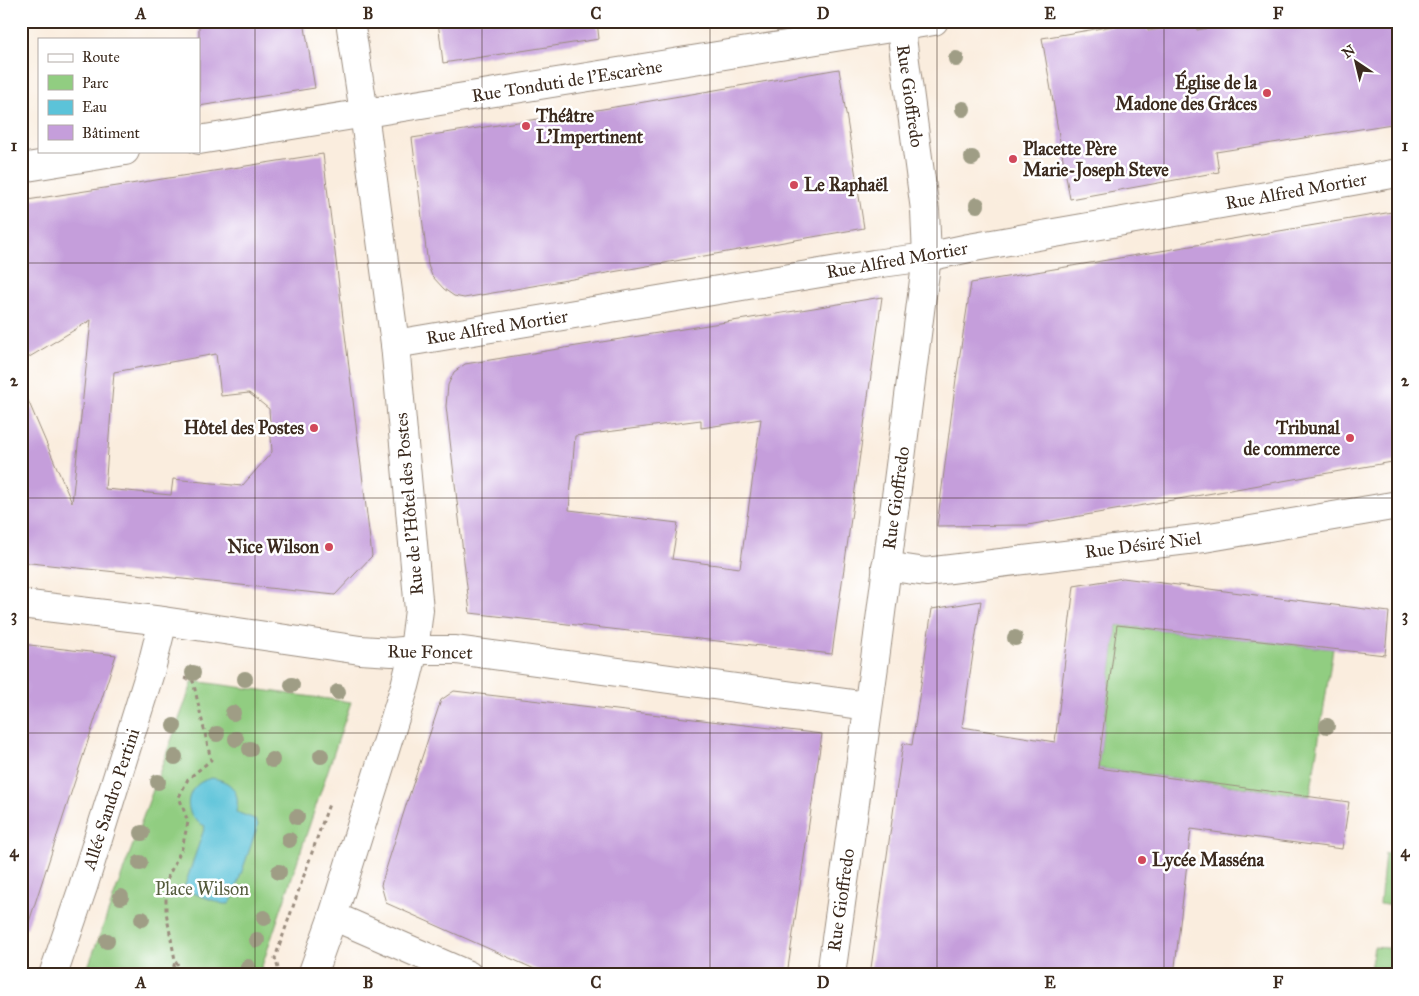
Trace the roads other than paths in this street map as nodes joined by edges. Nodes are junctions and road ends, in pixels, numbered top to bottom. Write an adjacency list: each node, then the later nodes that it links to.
1 (350, 21): 4 (street, Rue de l'Hôtel des Postes)
2 (934, 21): 3 (street, Rue Tonduti de l'Escarène)
3 (901, 24): 4 (street, Rue Tonduti de l'Escarène); 9 (street, Rue Gioffredo)
4 (364, 113): 5 (street, Rue Tonduti de l'Escarène); 10 (street, Rue de l'Hôtel des Postes)
5 (200, 140)
6 (119, 152): 7 (street)
7 (21, 168)
8 (1398, 173): 9 (street, Rue Alfred Mortier)
9 (927, 257): 10 (street, Rue Alfred Mortier); 12 (street, Rue Gioffredo)
10 (395, 344): 15 (street, Rue de l'Hôtel des Postes)
11 (1398, 505): 12 (street, Rue Désiré Niel)
12 (886, 566): 16 (street, Rue Gioffredo)
13 (21, 604): 14 (street, Rue Foncet)
14 (163, 621): 15 (street, Rue Foncet); 18 (street, Allée Sandro Pertini)
15 (414, 650): 16 (street, Rue Foncet); 17 (street, Rue de l'Hôtel des Postes)
16 (868, 706): 21 (street, Rue Gioffredo)
17 (333, 916): 19 (street, Rue de l'Hôtel des Postes); 20 (street)
18 (53, 975)
19 (312, 975)
20 (468, 975)
21 (831, 975)

